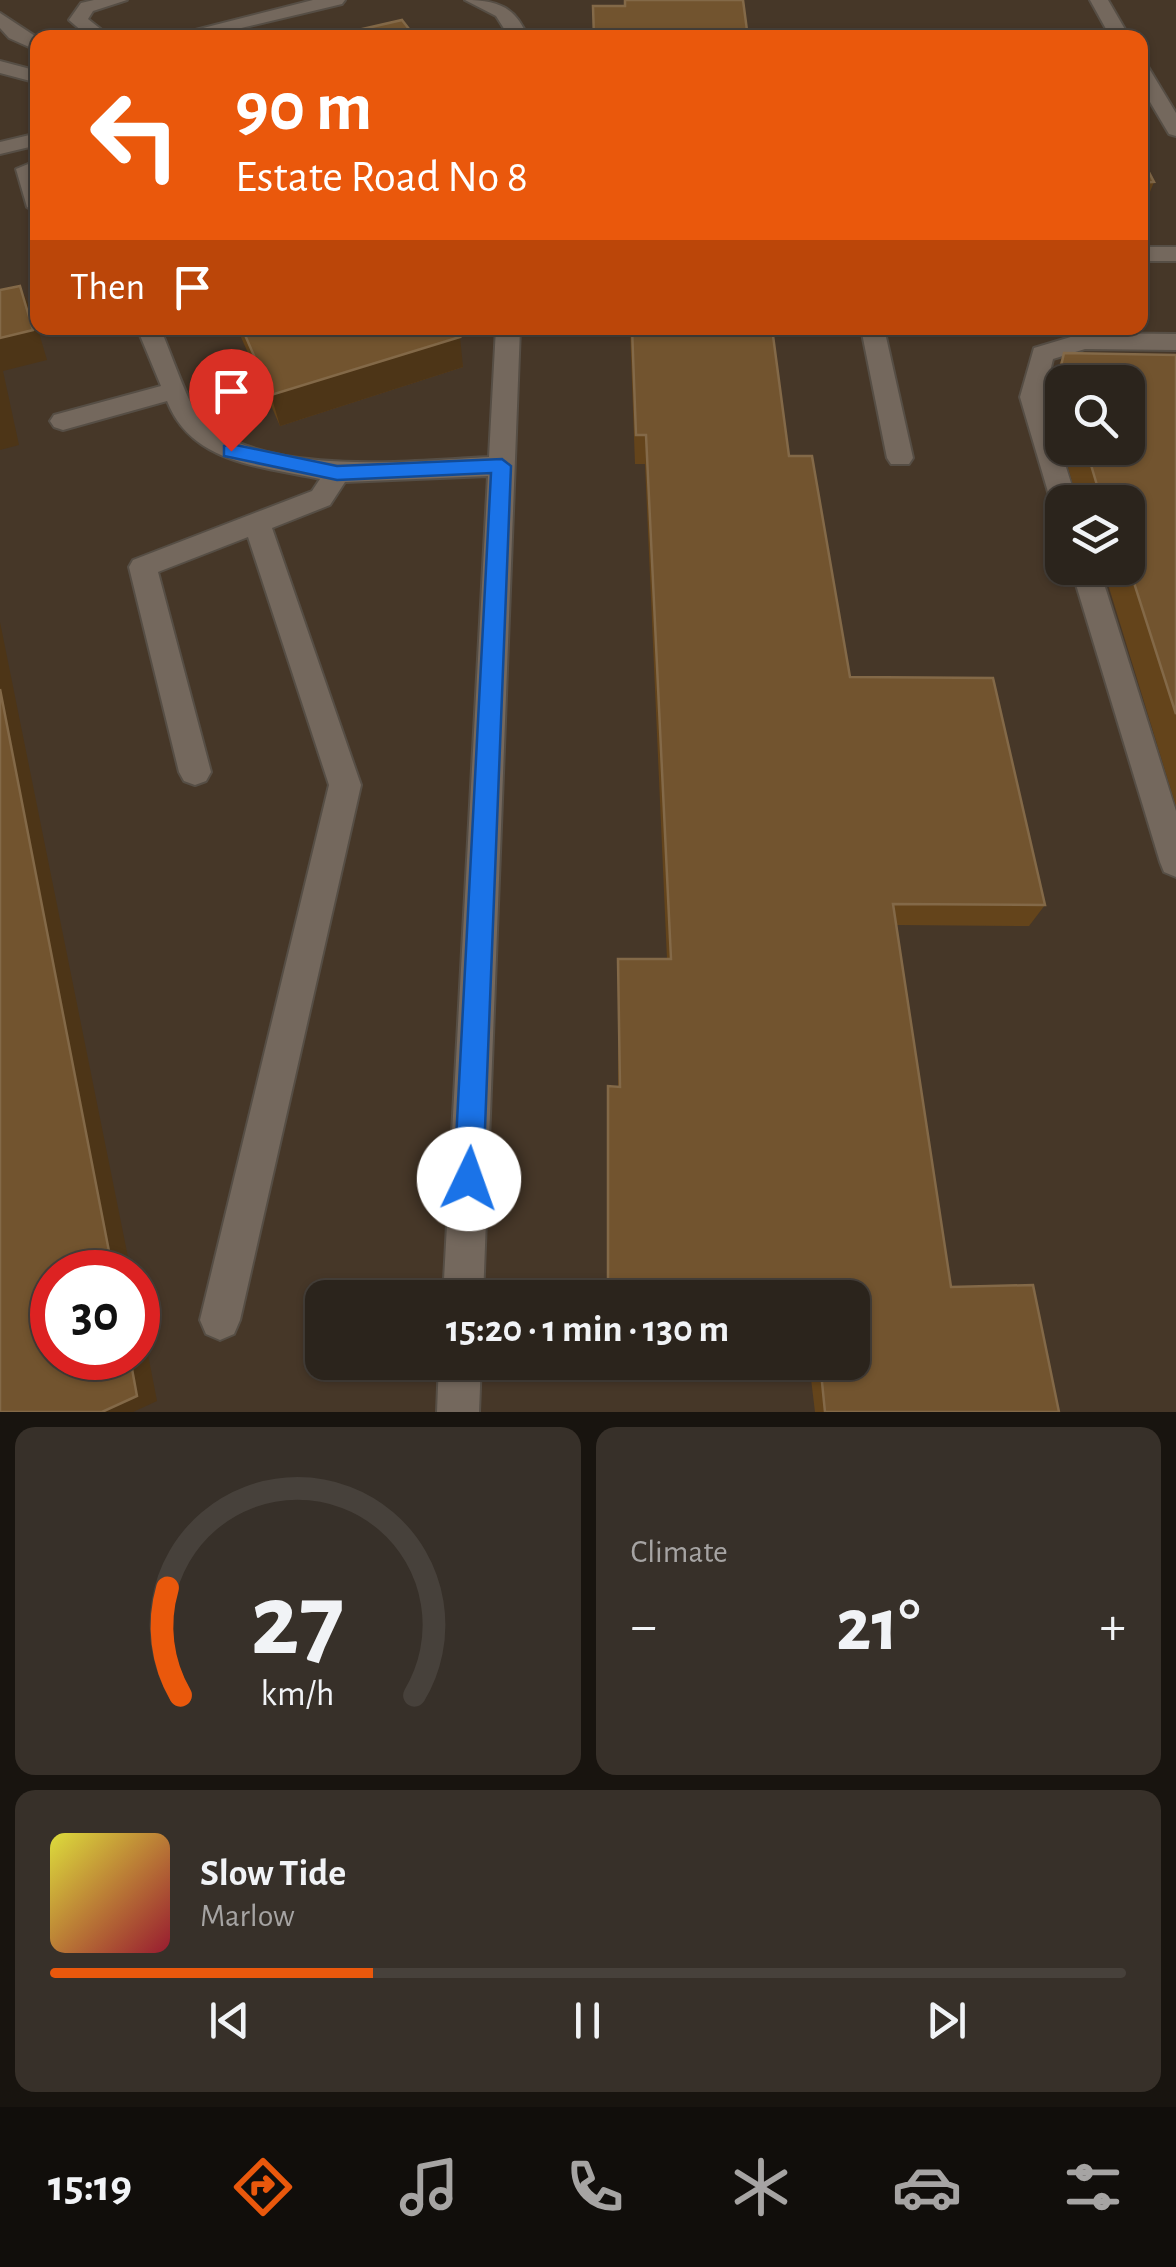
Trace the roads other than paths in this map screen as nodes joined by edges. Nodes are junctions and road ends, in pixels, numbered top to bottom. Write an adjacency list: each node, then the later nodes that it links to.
1 (118, 0): 6 (street)
2 (474, 0): 8 (street)
3 (1099, 0): 9 (street)
4 (325, 1): 7 (street)
5 (0, 18): 10 (street)
6 (92, 30)
7 (207, 30)
8 (516, 30)
9 (1117, 30)
10 (30, 41)
11 (0, 68): 12 (street)
12 (30, 75)
13 (1148, 83): 14 (street)
14 (1176, 130)
15 (30, 141): 16 (street)
16 (0, 148)
17 (1148, 254): 18 (street)
18 (1176, 254)
19 (152, 335): 23 (street)
20 (508, 335): 26 (street)
21 (874, 335): 25 (street)
22 (1176, 342): 28 (street)
23 (175, 390): 24 (street); 27 (street)
24 (62, 421)
25 (900, 458)
26 (502, 466): 27 (street); 33 (street)
27 (337, 473): 29 (street)
28 (1059, 485)
29 (256, 523): 31 (street); 34 (street)
30 (1089, 585): 32 (street)
31 (195, 772)
32 (1176, 862)
33 (464, 1280)
34 (220, 1320)
35 (459, 1380): 36 (street)
36 (458, 1412)

